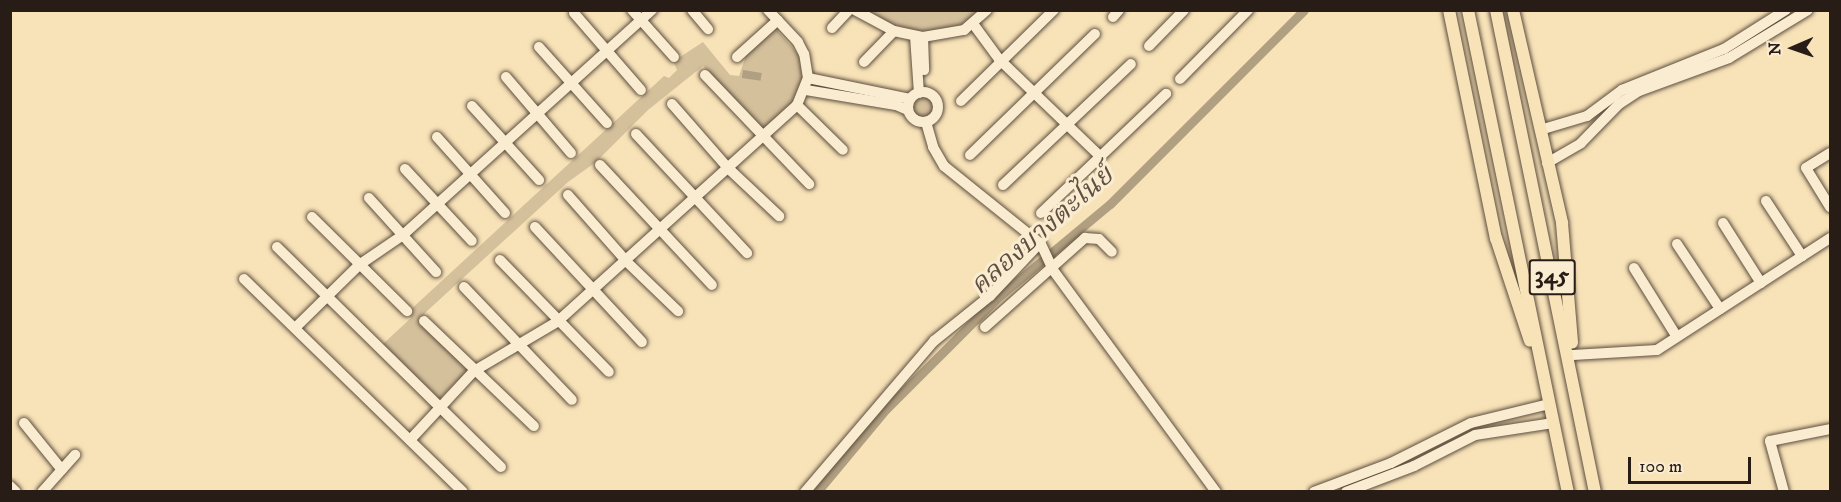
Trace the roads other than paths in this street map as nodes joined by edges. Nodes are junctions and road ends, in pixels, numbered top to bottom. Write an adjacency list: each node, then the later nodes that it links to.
1 (632, 10): 19 (street)
2 (652, 10): 19 (street)
3 (692, 10): 22 (street)
4 (768, 10): 18 (street)
5 (849, 10): 21 (street)
6 (855, 10): 23 (street)
7 (987, 10): 20 (street)
8 (1054, 10): 31 (street)
9 (1184, 10): 27 (street)
10 (1248, 10): 38 (street)
11 (1449, 10): 81 (main road)
12 (1468, 10): 79 (main road, 345)
13 (1496, 10): 87 (main road, 345)
14 (1513, 10): 56 (main road)
15 (1786, 10): 34 (street)
16 (1808, 10): 34 (street)
17 (574, 13): 28 (street)
18 (778, 20): 30 (street); 37 (street)
19 (641, 21): 28 (street); 29 (street)
20 (974, 25): 25 (street); 31 (street)
21 (832, 28)
22 (708, 29)
23 (894, 31): 25 (street); 32 (street)
24 (1095, 34): 42 (street)
25 (919, 36): 45 (street)
26 (539, 46): 39 (street)
27 (1149, 46)
28 (608, 51): 39 (street); 40 (street)
29 (674, 57)
30 (737, 57)
31 (1002, 61): 42 (street); 46 (street)
32 (864, 62)
33 (1131, 64): 54 (street)
34 (1703, 64): 51 (street); 55 (street)
35 (705, 75): 59 (street)
36 (506, 77): 50 (street)
37 (808, 78): 41 (street); 44 (street)
38 (1180, 79)
39 (573, 83): 50 (street); 53 (street)
40 (641, 90)
41 (806, 90): 44 (street); 48 (street)
42 (1033, 94): 54 (street); 64 (street)
43 (1166, 94): 65 (street)
44 (878, 97): 45 (street)
45 (916, 99): 52 (street); 52 (street)
46 (961, 101)
47 (672, 104): 69 (street)
48 (797, 105): 59 (street); 61 (street)
49 (472, 106): 60 (street)
50 (538, 113): 60 (street); 62 (street)
51 (1587, 116): 55 (street); 56 (street)
52 (926, 122): 95 (street)
53 (607, 123)
54 (1066, 124): 65 (street); 73 (street)
55 (1595, 128): 66 (street)
56 (1540, 130): 66 (main road)
57 (636, 135): 76 (street)
58 (437, 136): 70 (street)
59 (763, 138): 69 (street); 72 (street)
60 (505, 143): 70 (street); 71 (street)
61 (843, 150)
62 (571, 153)
63 (1830, 153): 80 (street)
64 (970, 155)
65 (1101, 157): 83 (street)
66 (1547, 163): 84 (main road)
67 (600, 165): 90 (street)
68 (405, 169): 78 (street)
69 (729, 169): 76 (street); 85 (street)
70 (471, 174): 78 (street); 82 (street)
71 (539, 180)
72 (809, 183)
73 (1003, 185)
74 (568, 195): 101 (street)
75 (369, 198): 91 (street)
76 (695, 200): 90 (street); 98 (street)
77 (1766, 201): 99 (street)
78 (437, 204): 91 (street); 93 (street)
79 (1510, 206): 81 (main road); 125 (main road, 345)
80 (1830, 207)
81 (1491, 209): 125 (main road)
82 (505, 213)
83 (1041, 213)
84 (1559, 214): 87 (main road); 122 (main road)
85 (779, 216)
86 (312, 217): 102 (street)
87 (1540, 217): 127 (main road, 345)
88 (1723, 223): 107 (street)
89 (535, 227): 110 (street)
90 (660, 232): 101 (street); 108 (street)
91 (403, 235): 102 (street); 105 (street)
92 (1830, 238): 99 (street)
93 (472, 241)
94 (1677, 243): 112 (street)
95 (1042, 246): 103 (street); 145 (street)
96 (278, 248): 111 (street)
97 (1112, 252): 103 (street)
98 (747, 253)
99 (1802, 256): 107 (street)
100 (500, 260): 116 (street)
101 (627, 262): 110 (street); 114 (street)
102 (359, 266): 111 (street); 113 (street)
103 (1052, 268): 117 (street); 146 (street)
104 (1634, 268): 119 (street)
105 (436, 272)
106 (244, 279): 118 (street)
107 (1761, 283): 112 (street)
108 (712, 285)
109 (464, 287): 121 (street)
110 (593, 292): 116 (street); 120 (street)
111 (326, 296): 118 (street); 129 (street)
112 (1720, 309): 119 (street)
113 (407, 311)
114 (678, 311)
115 (424, 321): 123 (street)
116 (557, 322): 121 (street); 124 (street)
117 (985, 327)
118 (295, 328): 136 (street)
119 (1677, 337): 122 (street)
120 (642, 342)
121 (518, 347): 123 (street); 126 (street)
122 (1573, 355): 127 (main road)
123 (474, 371): 129 (street); 133 (street)
124 (609, 372)
125 (1546, 390): 128 (main road, 345)
126 (572, 400)
127 (1577, 401): 150 (main road, 345)
128 (1549, 404): 131 (street); 132 (main road, 345)
129 (440, 406): 136 (street); 138 (street)
130 (24, 423): 140 (street)
131 (1471, 423): 135 (street); 139 (street)
132 (1553, 423): 135 (street); 149 (main road, 345)
133 (534, 426)
134 (1830, 429): 151 (street)
135 (1475, 435): 139 (street)
136 (410, 440): 144 (street)
137 (75, 455): 140 (street)
138 (501, 467)
139 (1393, 469): 147 (street); 148 (street)
140 (62, 470): 143 (street)
141 (10, 486): 142 (street)
142 (16, 492)
143 (42, 492)
144 (463, 492)
145 (805, 492)
146 (1216, 492)
147 (1314, 492)
148 (1346, 492)
149 (1568, 492)
150 (1595, 492)
151 (1784, 492)

